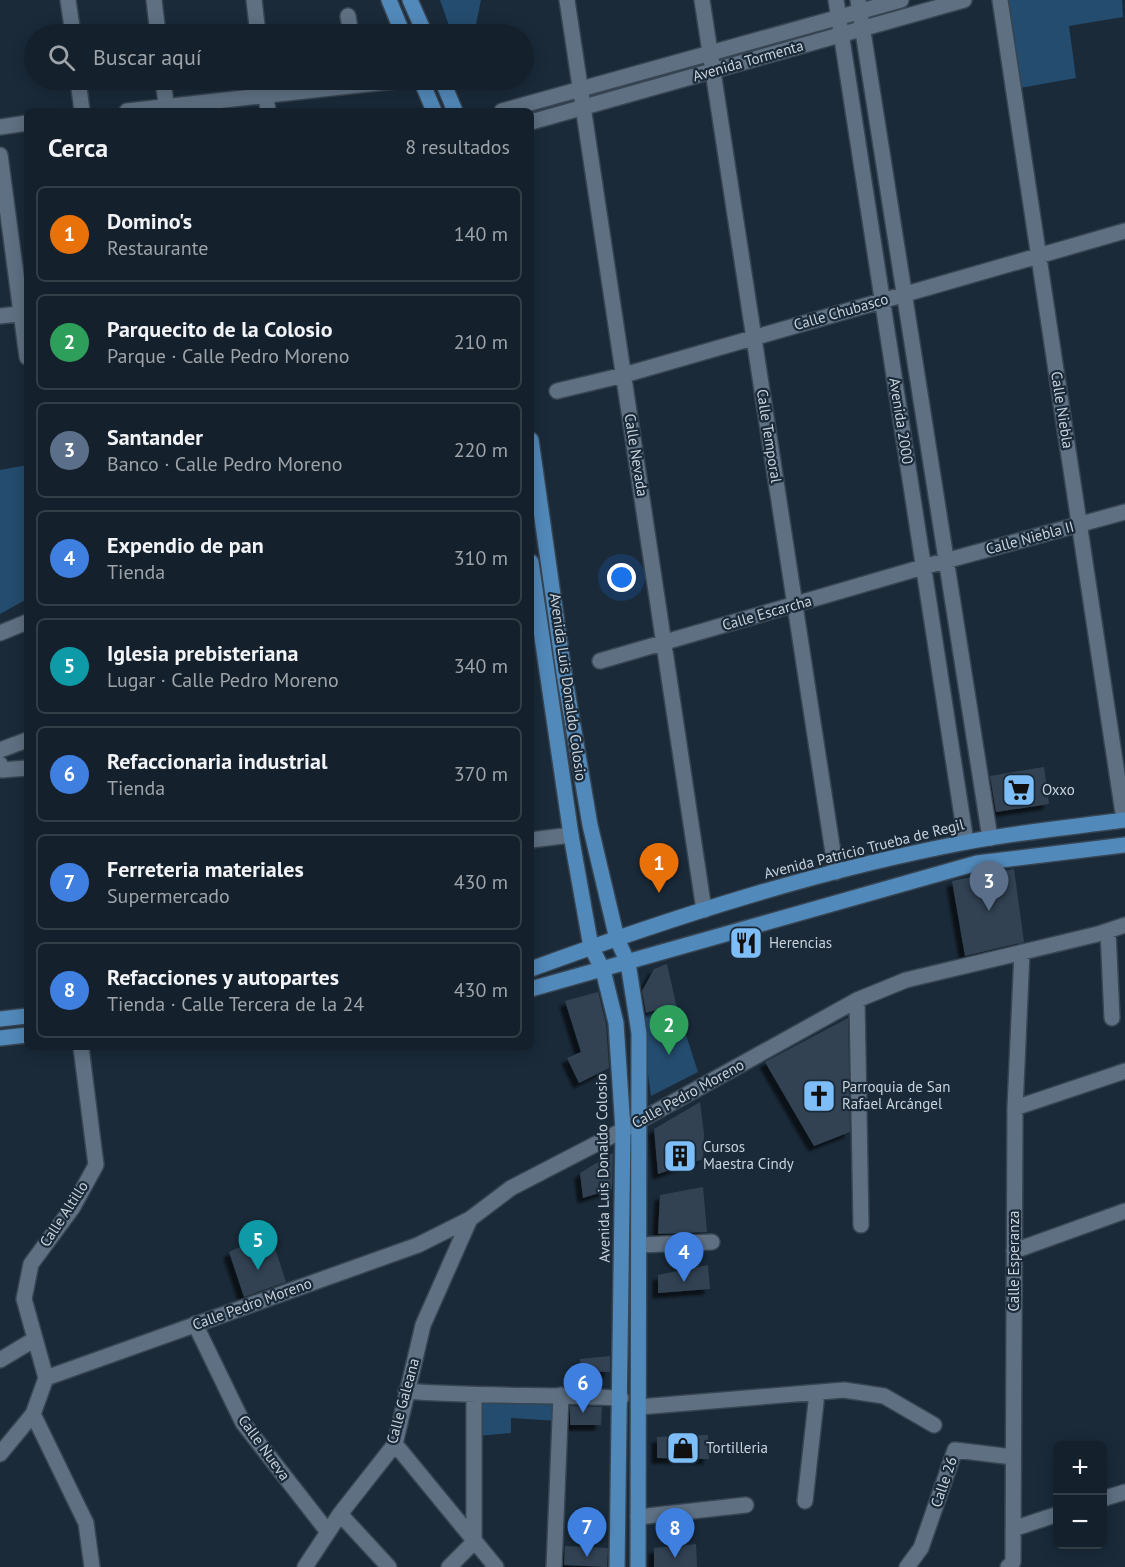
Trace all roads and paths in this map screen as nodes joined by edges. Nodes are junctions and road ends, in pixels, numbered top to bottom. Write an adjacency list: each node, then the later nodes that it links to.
1 (68, 0): 15 (street)
2 (154, 0): 16 (street)
3 (254, 0): 17 (street)
4 (389, 0): 19 (main road)
5 (410, 0): 20 (main road)
6 (567, 0): 25 (street, Calle Nevada)
7 (702, 0): 23 (street, Calle Temporal)
8 (836, 0): 14 (street, Avenida 2000)
9 (901, 0): 12 (street, Avenida Tormenta)
10 (964, 0): 21 (street, Avenida Tormenta)
11 (1000, 0): 44 (street, Calle Niebla)
12 (859, 6): 14 (street, Avenida Tormenta); 21 (street, Avenida 2000)
13 (348, 16): 18 (street)
14 (839, 17): 22 (street, Avenida 2000); 23 (street, Avenida Tormenta)
15 (72, 24)
16 (157, 24)
17 (257, 24)
18 (349, 24)
19 (399, 24)
20 (421, 24)
21 (863, 28): 22 (street, Avenida Tormenta); 45 (street, Avenida 2000)
22 (842, 34): 24 (street, Avenida Tormenta); 46 (street, Avenida 2000)
23 (711, 53): 24 (street, Calle Temporal); 25 (street, Avenida Tormenta)
24 (713, 70): 32 (street, Avenida Tormenta); 50 (street, Calle Temporal)
25 (580, 89): 32 (street, Calle Nevada); 38 (street, Avenida Tormenta)
26 (79, 90): 33 (street)
27 (164, 90): 34 (street)
28 (324, 90): 31 (street)
29 (425, 90): 36 (main road)
30 (446, 90): 37 (main road)
31 (267, 104): 35 (street)
32 (583, 107): 39 (street, Avenida Tormenta); 51 (street, Calle Nevada)
33 (82, 108)
34 (166, 108)
35 (186, 108)
36 (433, 108)
37 (454, 108)
38 (513, 108)
39 (534, 121)
40 (24, 123): 41 (street)
41 (0, 127)
42 (0, 155): 47 (street)
43 (1125, 231): 44 (street, Calle Chubasco)
44 (1038, 256): 45 (street, Calle Chubasco); 55 (street, Calle Niebla)
45 (905, 294): 46 (street, Calle Chubasco); 56 (street, Avenida 2000)
46 (883, 300): 50 (street, Calle Chubasco); 56 (street, Avenida 2000)
47 (24, 307)
48 (24, 313): 49 (street)
49 (0, 316)
50 (754, 338): 51 (street, Calle Chubasco); 58 (street, Calle Temporal)
51 (624, 375): 52 (street, Calle Chubasco); 61 (street, Calle Nevada)
52 (557, 391)
53 (534, 484): 77 (main road)
54 (1125, 512): 55 (street, Calle Niebla II)
55 (1079, 525): 56 (street, Calle Niebla II); 67 (street, Calle Niebla)
56 (934, 564): 58 (street, Calle Escarcha); 69 (street, Avenida 2000); 71 (street, Avenida 2000)
57 (534, 582): 68 (main road, Avenida Luis Donaldo Colosio)
58 (795, 605): 61 (street, Calle Escarcha); 73 (street, Calle Temporal)
59 (24, 623): 60 (street)
60 (0, 633)
61 (664, 644): 62 (street, Calle Escarcha); 74 (street, Calle Nevada)
62 (600, 662)
63 (24, 741): 64 (street)
64 (0, 750)
65 (1, 767): 66 (street)
66 (24, 768)
67 (1124, 820): 69 (main road, Avenida Patricio Trueba de Regil)
68 (571, 835): 70 (street); 78 (main road, Avenida Luis Donaldo Colosio)
69 (990, 838): 71 (main road, Avenida Patricio Trueba de Regil)
70 (534, 840)
71 (966, 842): 73 (main road, Avenida Patricio Trueba de Regil)
72 (1125, 844): 80 (main road)
73 (836, 872): 74 (main road, Avenida Patricio Trueba de Regil)
74 (704, 910): 77 (main road, Avenida Patricio Trueba de Regil)
75 (1125, 925): 76 (street, Calle Pedro Moreno)
76 (1108, 931): 79 (street, Calle Pedro Moreno); 86 (street)
77 (616, 939): 78 (main road, Avenida Patricio Trueba de Regil); 80 (main road)
78 (591, 947): 81 (main road, Avenida Patricio Trueba de Regil); 82 (main road, Avenida Luis Donaldo Colosio)
79 (1022, 952): 84 (street, Calle Pedro Moreno); 92 (street, Calle Esperanza)
80 (628, 963): 82 (main road); 93 (main road)
81 (534, 968)
82 (603, 970): 83 (main road); 94 (main road, Avenida Luis Donaldo Colosio)
83 (534, 988)
84 (857, 1000): 93 (street, Calle Pedro Moreno); 97 (street)
85 (24, 1016): 87 (main road)
86 (1112, 1018)
87 (0, 1019)
88 (24, 1035): 89 (main road)
89 (0, 1038)
90 (81, 1050): 102 (street, Calle Altillo)
91 (1125, 1071): 92 (street)
92 (1015, 1108): 100 (street, Calle Esperanza)
93 (641, 1119): 94 (street, Calle Pedro Moreno); 99 (main road)
94 (623, 1130): 96 (street, Calle Pedro Moreno); 109 (main road, Avenida Luis Donaldo Colosio)
95 (1125, 1211): 100 (street)
96 (470, 1219): 101 (street, Calle Pedro Moreno); 105 (street, Calle Galeana)
97 (861, 1225)
98 (712, 1242): 99 (street)
99 (640, 1245): 110 (main road)
100 (1014, 1251): 115 (street, Calle Esperanza)
101 (195, 1324): 104 (street, Calle Pedro Moreno); 124 (street, Calle Nueva)
102 (35, 1339): 103 (street); 104 (street, Calle Altillo)
103 (0, 1360)
104 (46, 1378): 111 (street)
105 (406, 1391): 108 (street); 113 (street, Calle Galeana)
106 (817, 1393): 110 (street); 112 (street); 118 (street)
107 (561, 1395): 108 (street); 109 (street); 133 (street)
108 (474, 1396): 125 (street)
109 (621, 1398): 126 (main road, Avenida Luis Donaldo Colosio)
110 (639, 1407): 122 (main road)
111 (33, 1414): 114 (street); 128 (street)
112 (934, 1425)
113 (395, 1444): 120 (street, Calle Galeana); 125 (street)
114 (0, 1454)
115 (1014, 1457): 123 (street, Calle Esperanza); 136 (street, Calle 26)
116 (1125, 1492): 117 (street)
117 (1107, 1497)
118 (805, 1501)
119 (746, 1505): 122 (street)
120 (340, 1514): 124 (street, Calle Galeana); 130 (street)
121 (1053, 1516): 123 (street)
122 (638, 1517): 127 (main road)
123 (1013, 1529): 137 (street, Calle Esperanza)
124 (328, 1532): 129 (street, Calle Galeana)
125 (474, 1542): 131 (street); 132 (street)
126 (618, 1550): 127 (street); 134 (main road, Avenida Luis Donaldo Colosio)
127 (638, 1550): 135 (main road)
128 (92, 1567)
129 (305, 1567)
130 (389, 1567)
131 (449, 1567)
132 (496, 1567)
133 (554, 1567)
134 (617, 1567)
135 (638, 1567)
136 (907, 1567)
137 (1008, 1567)

